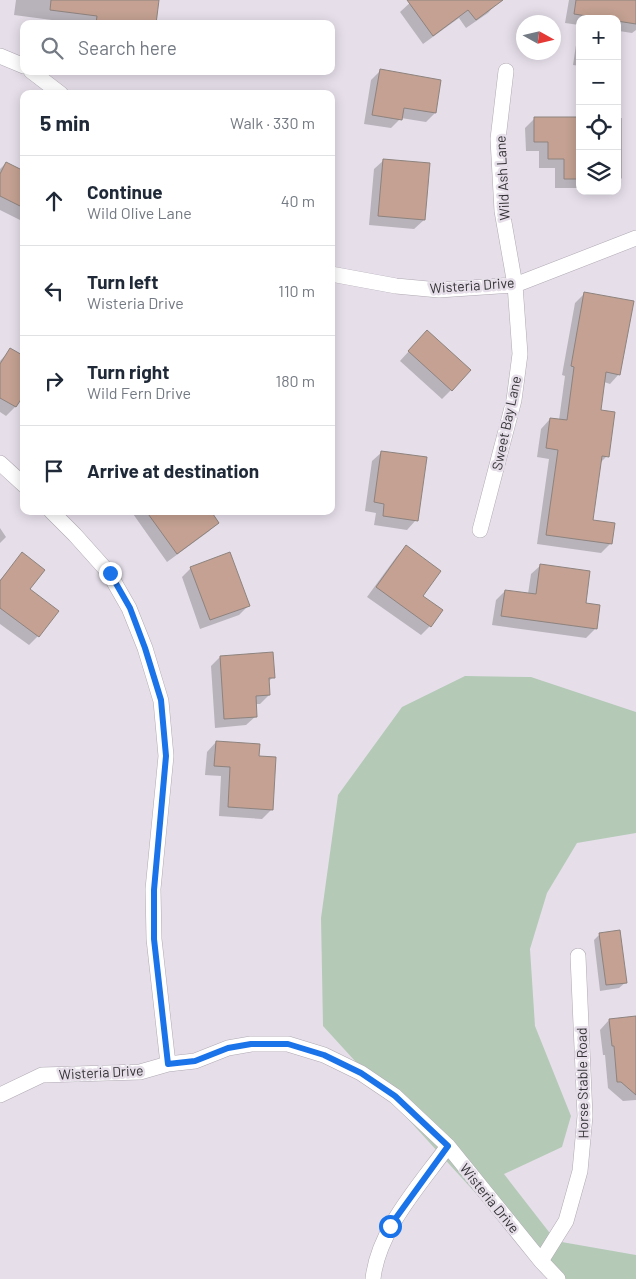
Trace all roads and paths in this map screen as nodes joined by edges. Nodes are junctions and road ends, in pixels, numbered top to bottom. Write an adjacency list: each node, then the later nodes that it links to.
1 (0, 56): 2 (street)
2 (20, 64)
3 (506, 71): 8 (street, Wild Ash Lane)
4 (36, 75): 5 (street)
5 (56, 90)
6 (636, 238): 8 (street, Wisteria Drive)
7 (335, 275): 8 (street, Wisteria Drive)
8 (515, 285): 12 (street, Sweet Bay Lane)
9 (0, 463): 10 (street)
10 (20, 481)
11 (55, 515): 14 (street)
12 (480, 530)
13 (578, 956): 17 (street, Horse Stable Road)
14 (168, 1064): 15 (street, Wisteria Drive); 16 (street, Wisteria Drive)
15 (0, 1096)
16 (448, 1146): 17 (street, Wisteria Drive); 18 (street)
17 (541, 1261): 19 (street, Wisteria Drive)
18 (374, 1279)
19 (558, 1279)

